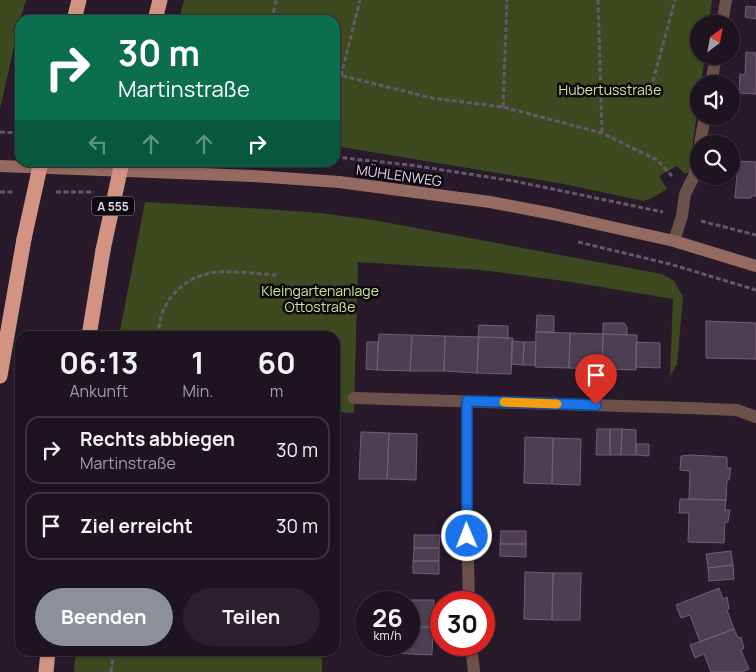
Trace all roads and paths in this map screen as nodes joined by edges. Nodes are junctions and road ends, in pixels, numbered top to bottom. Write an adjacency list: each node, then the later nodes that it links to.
1 (80, 0): 9 (highway)
2 (160, 0): 10 (highway)
3 (276, 0): 11 (path)
4 (360, 0): 13 (path)
5 (508, 0): 15 (path)
6 (598, 0): 14 (path)
7 (674, 0): 14 (path)
8 (726, 0): 12 (street)
9 (76, 15)
10 (156, 15)
11 (273, 15)
12 (724, 15)
13 (341, 76): 15 (path)
14 (601, 94): 18 (path)
15 (503, 107): 18 (path)
16 (0, 132): 17 (path)
17 (15, 133)
18 (602, 133): 29 (path)
19 (0, 166): 20 (street, MÜHLENWEG)
20 (15, 167)
21 (24, 167): 31 (street, MÜHLENWEG)
22 (40, 167): 37 (highway, bridge)
23 (121, 167): 35 (highway, A 555, bridge)
24 (690, 184): 29 (street)
25 (0, 192): 26 (path)
26 (20, 192)
27 (50, 192): 28 (path)
28 (100, 192)
29 (685, 194): 31 (street)
30 (575, 241): 34 (path)
31 (674, 242): 32 (street, MÜHLENWEG)
32 (756, 266)
33 (277, 275): 36 (path)
34 (756, 290)
35 (90, 331)
36 (159, 331)
37 (0, 376)
38 (354, 398): 39 (street)
39 (467, 401): 40 (street); 41 (street)
40 (756, 417)
41 (469, 591)
42 (48, 656): 45 (highway)
43 (114, 656): 46 (path)
44 (472, 656): 47 (street)
45 (46, 672)
46 (112, 672)
47 (474, 672)

